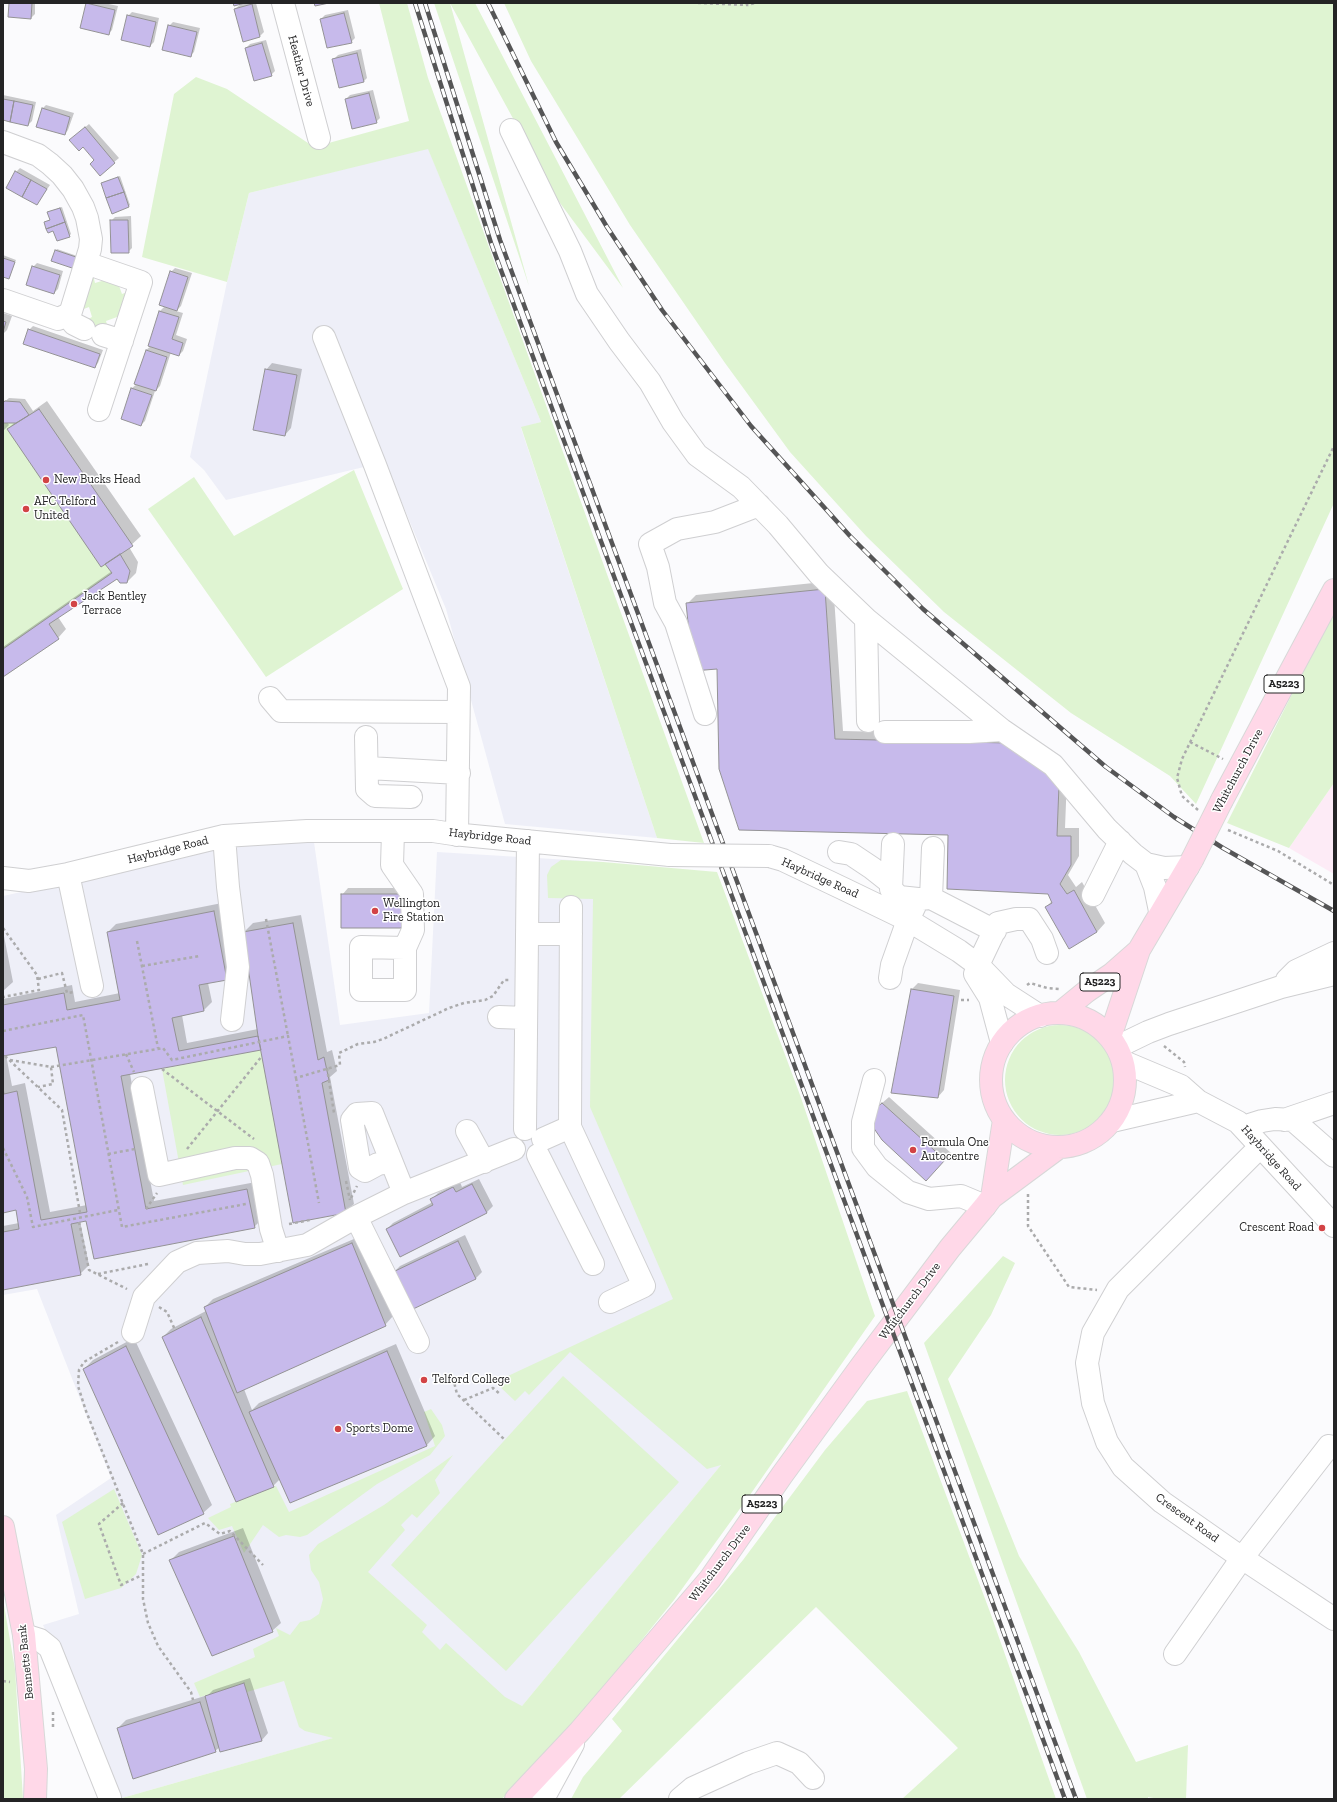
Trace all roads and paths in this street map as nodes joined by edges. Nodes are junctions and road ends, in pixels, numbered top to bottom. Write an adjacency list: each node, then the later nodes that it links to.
1 (283, 3): 6 (street, Heather Drive)
2 (698, 3): 4 (path)
3 (755, 3): 4 (path)
4 (747, 4)
5 (511, 130): 15 (street)
6 (319, 138)
7 (3, 142): 8 (street)
8 (86, 264): 10 (street); 11 (street)
9 (3, 300): 10 (street)
10 (67, 315): 11 (street)
11 (103, 335): 13 (street)
12 (324, 337): 19 (street)
13 (99, 410)
14 (1334, 446): 23 (path)
15 (759, 505): 17 (street); 20 (street)
16 (1334, 590): 38 (main road, Whitchurch Drive / A5223, bridge)
17 (866, 619): 21 (street); 21 (street)
18 (270, 698): 19 (street)
19 (458, 712): 26 (street)
20 (705, 714)
21 (1002, 730): 34 (street)
22 (366, 737): 25 (street)
23 (1190, 742): 24 (path); 28 (path)
24 (1225, 761)
25 (368, 768): 26 (street); 27 (street)
26 (458, 773): 31 (street)
27 (411, 797)
28 (1199, 811)
29 (1222, 827): 43 (path)
30 (395, 832): 31 (street, Haybridge Road); 32 (street, Haybridge Road); 55 (street)
31 (455, 835): 33 (street, Haybridge Road)
32 (224, 836): 40 (street, Haybridge Road); 73 (street)
33 (528, 841): 49 (street, Haybridge Road, bridge); 52 (street)
34 (1120, 841): 39 (street); 44 (street)
35 (893, 844): 42 (street)
36 (933, 848): 45 (street)
37 (839, 852): 42 (street)
38 (1190, 863): 39 (street); 47 (main road, Whitchurch Drive / A5223)
39 (1146, 864): 47 (street)
40 (68, 874): 41 (street, Haybridge Road); 68 (street)
41 (3, 878)
42 (891, 883): 45 (street)
43 (1334, 885)
44 (1093, 895)
45 (925, 899): 49 (street); 51 (street)
46 (572, 908): 53 (street)
47 (1160, 911): 56 (main road, Whitchurch Drive / A5223)
48 (266, 918): 75 (path)
49 (908, 920): 57 (street, Haybridge Road); 65 (street)
50 (3, 928): 66 (path)
51 (995, 931): 58 (street); 61 (street)
52 (527, 934): 53 (street); 72 (street)
53 (571, 934): 96 (street)
54 (137, 941): 62 (path)
55 (405, 948)
56 (1139, 950): 70 (main road, Whitchurch Drive / A5223); 79 (main road, Whitchurch Drive / A5223)
57 (959, 951): 61 (street, Haybridge Road); 76 (street)
58 (1047, 953)
59 (199, 956): 62 (path)
60 (1333, 961): 79 (street)
61 (978, 965): 70 (street, Haybridge Road)
62 (142, 966): 78 (path)
63 (67, 971): 64 (path)
64 (62, 974): 66 (path); 68 (path)
65 (890, 978)
66 (38, 979): 69 (path)
67 (512, 980): 86 (path)
68 (87, 988)
69 (3, 997)
70 (1050, 1014): 76 (main road); 79 (main road)
71 (499, 1017): 72 (street)
72 (526, 1018): 98 (street)
73 (232, 1020)
74 (3, 1031): 83 (path)
75 (288, 1036): 78 (path); 86 (path)
76 (1002, 1043): 92 (main road)
77 (1162, 1043): 85 (path)
78 (158, 1048): 83 (path)
79 (1117, 1049): 90 (street, Haybridge Road); 94 (main road)
80 (5, 1056): 82 (path)
81 (262, 1056): 107 (path)
82 (9, 1060): 84 (path); 88 (path)
83 (90, 1061): 84 (path)
84 (51, 1067): 88 (path)
85 (1185, 1070)
86 (296, 1078): 111 (path)
87 (874, 1080): 110 (street)
88 (38, 1087): 114 (path)
89 (142, 1088): 99 (street)
90 (1198, 1101): 94 (street); 95 (street, Haybridge Road)
91 (1334, 1103): 93 (street)
92 (1004, 1120): 102 (main road); 110 (main road)
93 (1284, 1120): 95 (street); 104 (street)
94 (1112, 1121): 102 (main road)
95 (1243, 1126): 100 (street, Haybridge Road)
96 (570, 1127): 98 (street); 124 (street)
97 (467, 1131): 106 (street)
98 (535, 1141): 106 (street); 120 (street)
99 (153, 1146): 103 (path); 107 (street)
100 (1260, 1147): 117 (street, Haybridge Road); 122 (street, Crescent Road)
101 (3, 1148): 113 (path)
102 (1058, 1148): 110 (main road, Whitchurch Drive / A5223)
103 (108, 1154)
104 (1334, 1156)
105 (391, 1162): 109 (street)
106 (484, 1162): 109 (street)
107 (170, 1172): 112 (path); 118 (street)
108 (1028, 1188): 122 (path)
109 (404, 1193): 115 (street)
110 (988, 1201): 143 (main road, Whitchurch Drive / A5223)
111 (319, 1203)
112 (146, 1209)
113 (118, 1210)
114 (80, 1213)
115 (356, 1217): 118 (street); 127 (street)
116 (79, 1222): 121 (path)
117 (1334, 1226)
118 (278, 1251): 119 (street)
119 (177, 1262): 121 (path); 123 (street)
120 (593, 1264)
121 (98, 1274): 123 (path)
122 (1114, 1296): 136 (street, Crescent Road)
123 (144, 1297): 125 (path); 126 (street)
124 (610, 1302)
125 (175, 1330)
126 (133, 1332): 133 (path)
127 (418, 1342)
128 (453, 1378): 130 (path)
129 (501, 1396): 130 (path)
130 (464, 1400): 131 (path)
131 (505, 1440)
132 (1329, 1446): 136 (street)
133 (123, 1503): 135 (path); 138 (path)
134 (3, 1527): 140 (main road, Bennetts Bank)
135 (143, 1554): 137 (path); 138 (path)
136 (1242, 1558): 139 (street, Crescent Road); 141 (street)
137 (263, 1565)
138 (142, 1575): 142 (path)
139 (1334, 1619)
140 (24, 1635): 145 (street); 146 (main road, Bennetts Bank)
141 (1175, 1654)
142 (193, 1700)
143 (580, 1731): 147 (main road, Whitchurch Drive / A5223); 148 (street)
144 (812, 1778): 149 (street)
145 (110, 1798)
146 (35, 1799)
147 (516, 1799)
148 (543, 1799)
149 (680, 1799)

